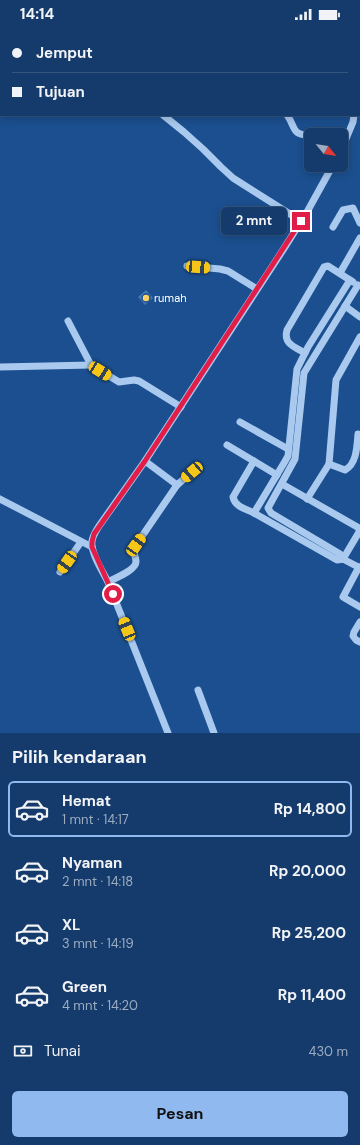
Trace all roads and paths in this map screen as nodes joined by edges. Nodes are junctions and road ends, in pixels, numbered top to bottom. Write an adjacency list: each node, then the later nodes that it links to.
1 (164, 116): 7 (street)
2 (287, 116): 5 (street)
3 (354, 116): 4 (street)
4 (348, 134)
5 (304, 135)
6 (329, 172): 7 (street)
7 (301, 221): 15 (street)
8 (360, 223): 9 (street)
9 (333, 227)
10 (360, 238): 12 (street)
11 (186, 266): 15 (street)
12 (340, 273): 13 (street); 20 (street)
13 (350, 280): 14 (street); 20 (street)
14 (359, 285): 16 (street)
15 (257, 289): 24 (street)
16 (345, 306): 17 (street); 21 (street)
17 (360, 317)
18 (68, 321): 22 (street)
19 (360, 337): 32 (street)
20 (306, 350): 21 (street); 28 (street)
21 (316, 352): 33 (street)
22 (91, 365): 23 (street); 24 (street)
23 (0, 367)
24 (181, 407): 30 (street)
25 (240, 422): 28 (street)
26 (358, 434): 29 (street)
27 (227, 445): 31 (street)
28 (288, 449): 33 (street)
29 (358, 450): 32 (street)
30 (145, 461): 37 (street); 42 (street)
31 (254, 461): 35 (street); 40 (street)
32 (329, 464): 39 (street)
33 (288, 465): 35 (street); 36 (street)
34 (192, 472): 37 (street)
35 (277, 475): 40 (street)
36 (282, 484): 39 (street); 43 (street)
37 (177, 485): 46 (street)
38 (0, 499): 41 (street)
39 (307, 499): 43 (street)
40 (254, 513): 43 (street)
41 (81, 542): 42 (street); 45 (street)
42 (92, 547): 46 (street)
43 (343, 559): 44 (street)
44 (359, 568): 47 (street)
45 (60, 572)
46 (108, 582): 51 (street)
47 (360, 607)
48 (360, 622): 49 (street)
49 (360, 642)
50 (198, 690): 52 (street)
51 (168, 733)
52 (214, 733)

